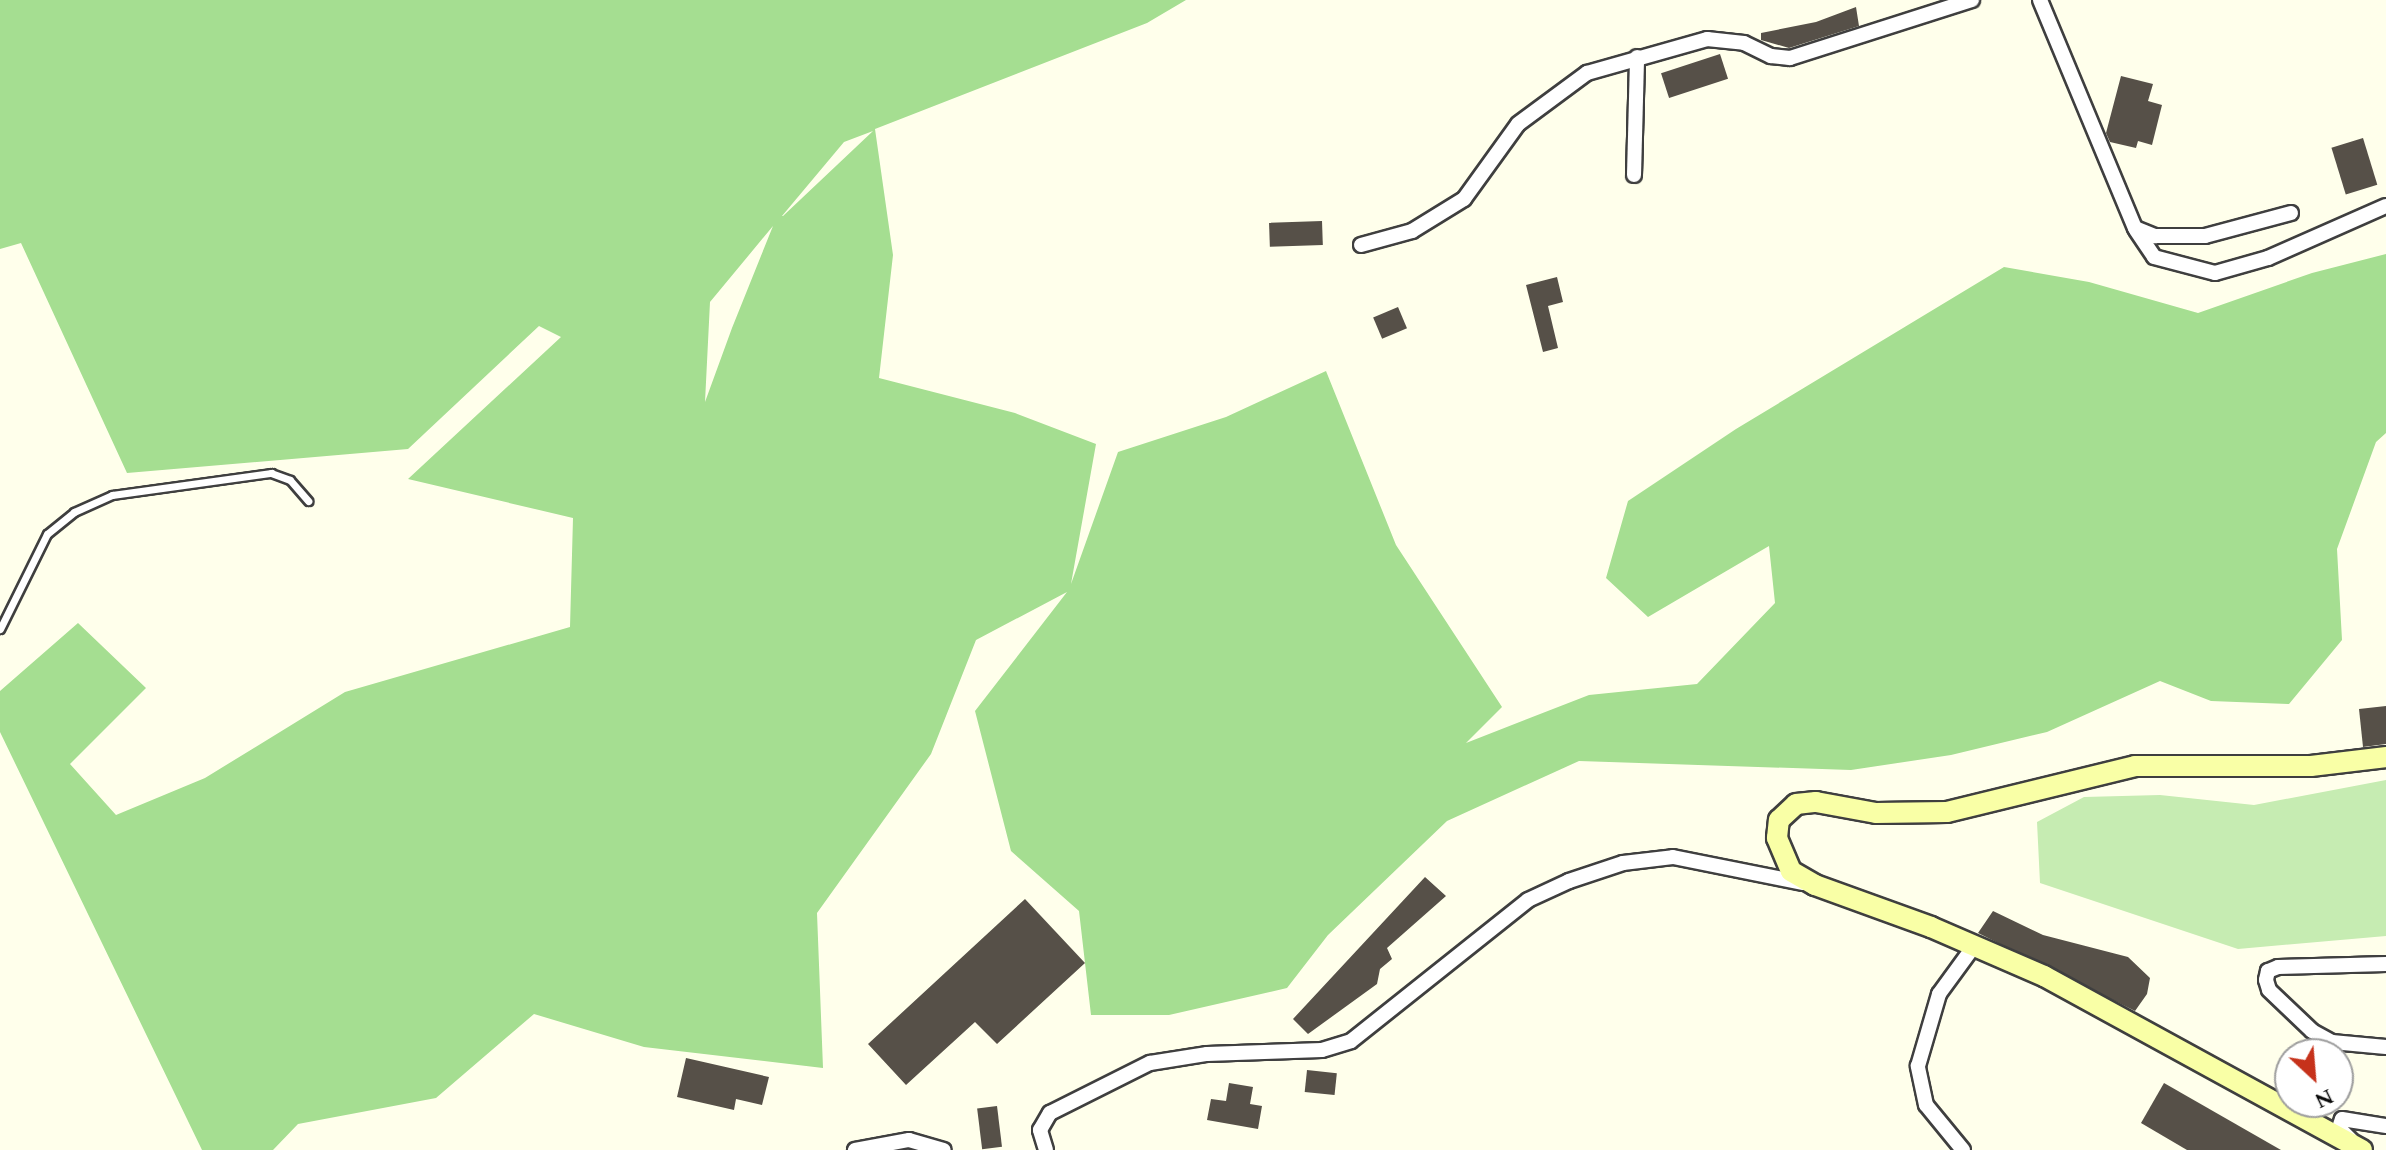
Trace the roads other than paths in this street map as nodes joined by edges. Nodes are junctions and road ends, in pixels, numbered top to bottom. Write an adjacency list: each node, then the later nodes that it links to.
1 (1972, 0): 3 (street)
2 (2040, 0): 7 (street)
3 (1637, 57): 4 (street); 8 (street)
4 (1634, 175)
5 (2386, 206): 7 (street)
6 (2291, 213): 7 (street)
7 (2135, 228)
8 (1361, 245)
9 (308, 501): 10 (lane)
10 (0, 629)
11 (2386, 757): 12 (main road)
12 (1815, 885): 13 (main road); 19 (street)
13 (1974, 946): 20 (street); 21 (main road)
14 (2386, 964): 15 (street)
15 (2386, 1047)
16 (2386, 1126): 21 (street)
17 (855, 1150): 18 (street)
18 (944, 1150)
19 (1046, 1150)
20 (1963, 1150)
21 (2361, 1150)

